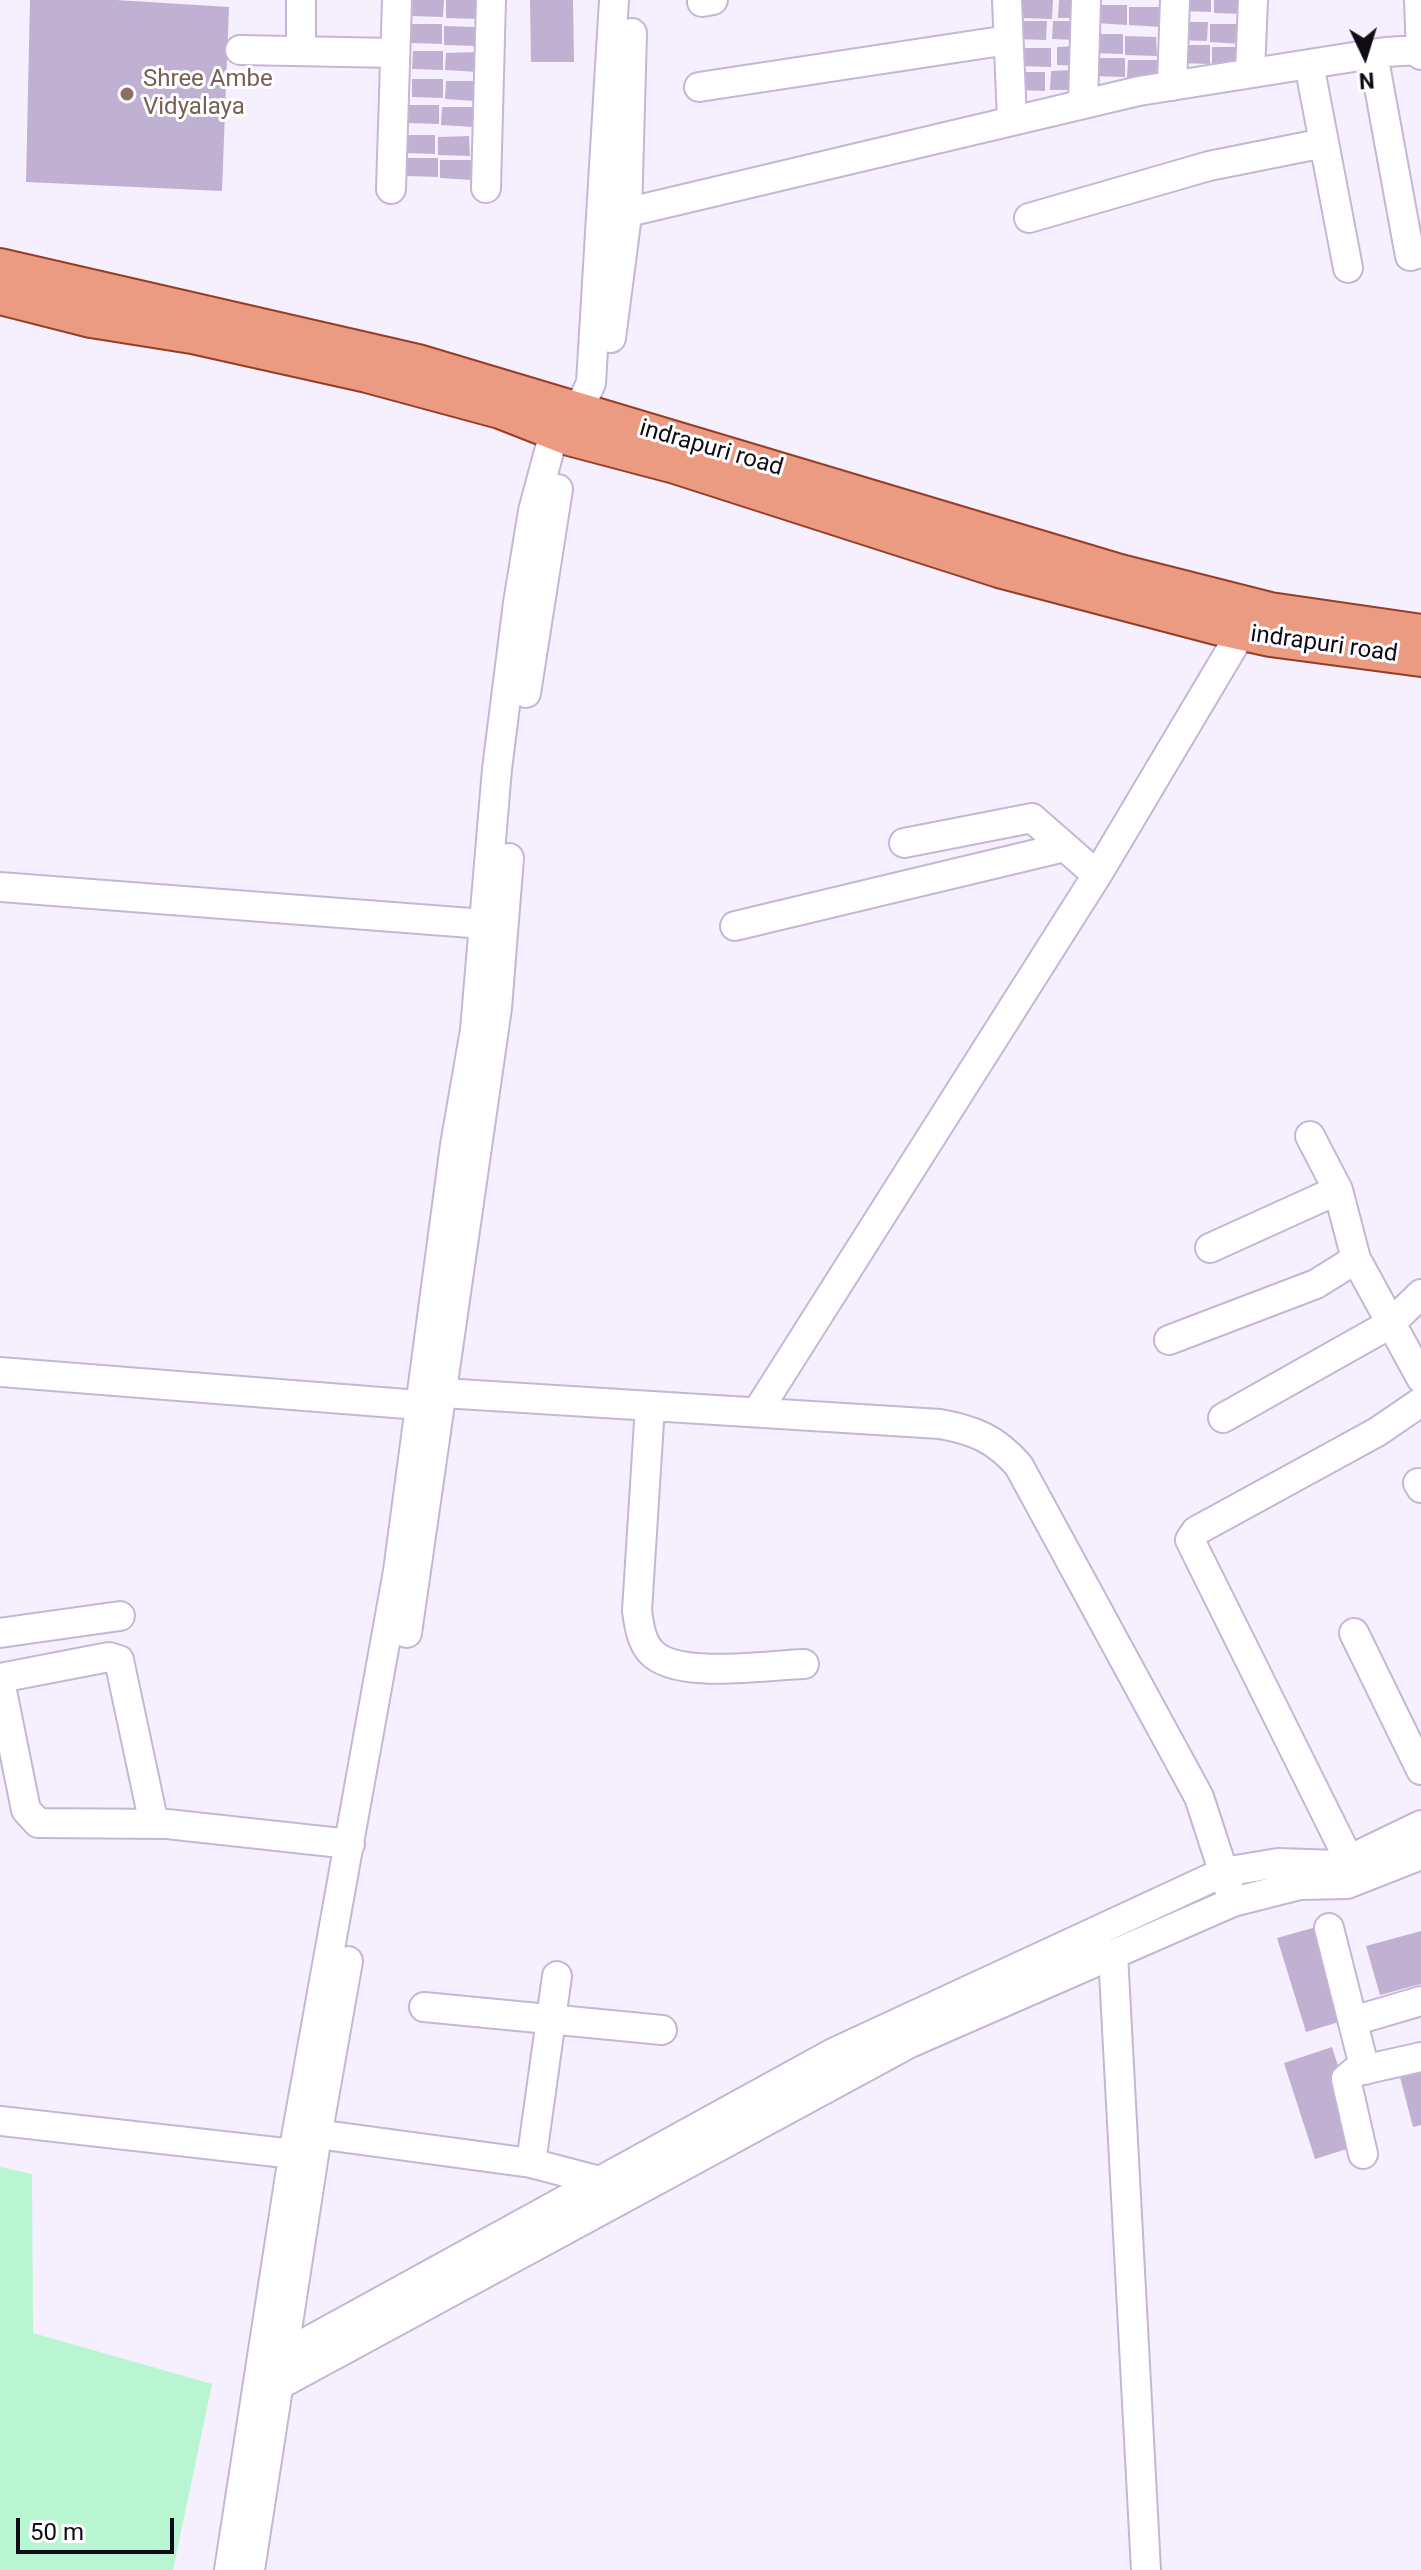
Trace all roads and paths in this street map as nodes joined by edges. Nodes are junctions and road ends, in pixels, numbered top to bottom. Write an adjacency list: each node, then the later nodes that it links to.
1 (301, 0): 13 (street)
2 (397, 0): 15 (street)
3 (491, 0): 24 (street)
4 (614, 0): 26 (street)
5 (633, 0): 26 (street)
6 (1007, 0): 11 (street)
7 (1086, 0): 21 (street)
8 (1175, 0): 19 (street)
9 (1253, 0): 18 (street)
10 (1419, 0): 14 (street)
11 (1008, 40): 20 (street); 22 (street)
12 (240, 50): 13 (street)
13 (301, 50): 15 (street)
14 (1420, 52): 16 (street)
15 (395, 53): 25 (street)
16 (1373, 54): 17 (street); 28 (street)
17 (1309, 64): 18 (street); 23 (street)
18 (1250, 73): 19 (street)
19 (1172, 86): 21 (street)
20 (699, 87)
21 (1083, 104): 22 (street)
22 (1012, 121): 26 (street)
23 (1324, 143): 27 (street); 30 (street)
24 (486, 188)
25 (391, 189)
26 (615, 216): 32 (street)
27 (1029, 218)
28 (1421, 253)
29 (0, 266): 32 (main road, indrapuri road)
30 (1348, 268)
31 (0, 297): 32 (main road)
32 (574, 424): 33 (main road, indrapuri road); 34 (main road, indrapuri road); 40 (street); 51 (street)
33 (1421, 632)
34 (1241, 633): 35 (main road, indrapuri road); 38 (street)
35 (1421, 659)
36 (904, 843): 37 (street)
37 (1065, 847): 38 (street); 41 (street)
38 (1097, 875): 54 (street)
39 (0, 887): 40 (street)
40 (484, 924): 51 (street)
41 (735, 926)
42 (1310, 1136): 43 (street)
43 (1338, 1190): 44 (street); 45 (street)
44 (1210, 1248)
45 (1356, 1259): 47 (street); 48 (street)
46 (1421, 1294): 47 (street)
47 (1390, 1324): 50 (street); 55 (street)
48 (1169, 1340)
49 (0, 1372): 51 (street)
50 (1421, 1378)
51 (431, 1399): 53 (street); 61 (street)
52 (1421, 1402): 67 (street)
53 (650, 1406): 54 (street); 59 (street)
54 (757, 1412): 68 (street)
55 (1223, 1418)
56 (120, 1616): 57 (street)
57 (0, 1633)
58 (1354, 1633): 62 (street)
59 (804, 1664)
60 (0, 1679): 63 (street); 63 (street)
61 (388, 1684): 65 (street); 81 (street)
62 (1421, 1770)
63 (154, 1824): 65 (street)
64 (1421, 1825): 67 (street)
65 (350, 1844): 81 (street)
66 (1421, 1855): 69 (street)
67 (1349, 1860): 68 (street)
68 (1224, 1872): 69 (street); 84 (street)
69 (1233, 1902): 71 (street)
70 (1329, 1928): 76 (street)
71 (1113, 1954): 85 (street); 90 (street)
72 (557, 1976): 75 (street)
73 (1421, 2001): 76 (street)
74 (424, 2007): 75 (street)
75 (552, 2019): 77 (street); 83 (street)
76 (1353, 2021): 79 (street)
77 (662, 2030)
78 (1421, 2057): 79 (street)
79 (1365, 2070): 82 (street)
80 (0, 2121): 81 (street)
81 (303, 2140): 83 (street); 86 (street); 88 (street)
82 (1363, 2154)
83 (531, 2163): 84 (street)
84 (602, 2182): 85 (street); 86 (street)
85 (639, 2191): 87 (street)
86 (283, 2355): 87 (street)
87 (279, 2385): 89 (street)
88 (229, 2570)
89 (250, 2570)
90 (1146, 2570)

